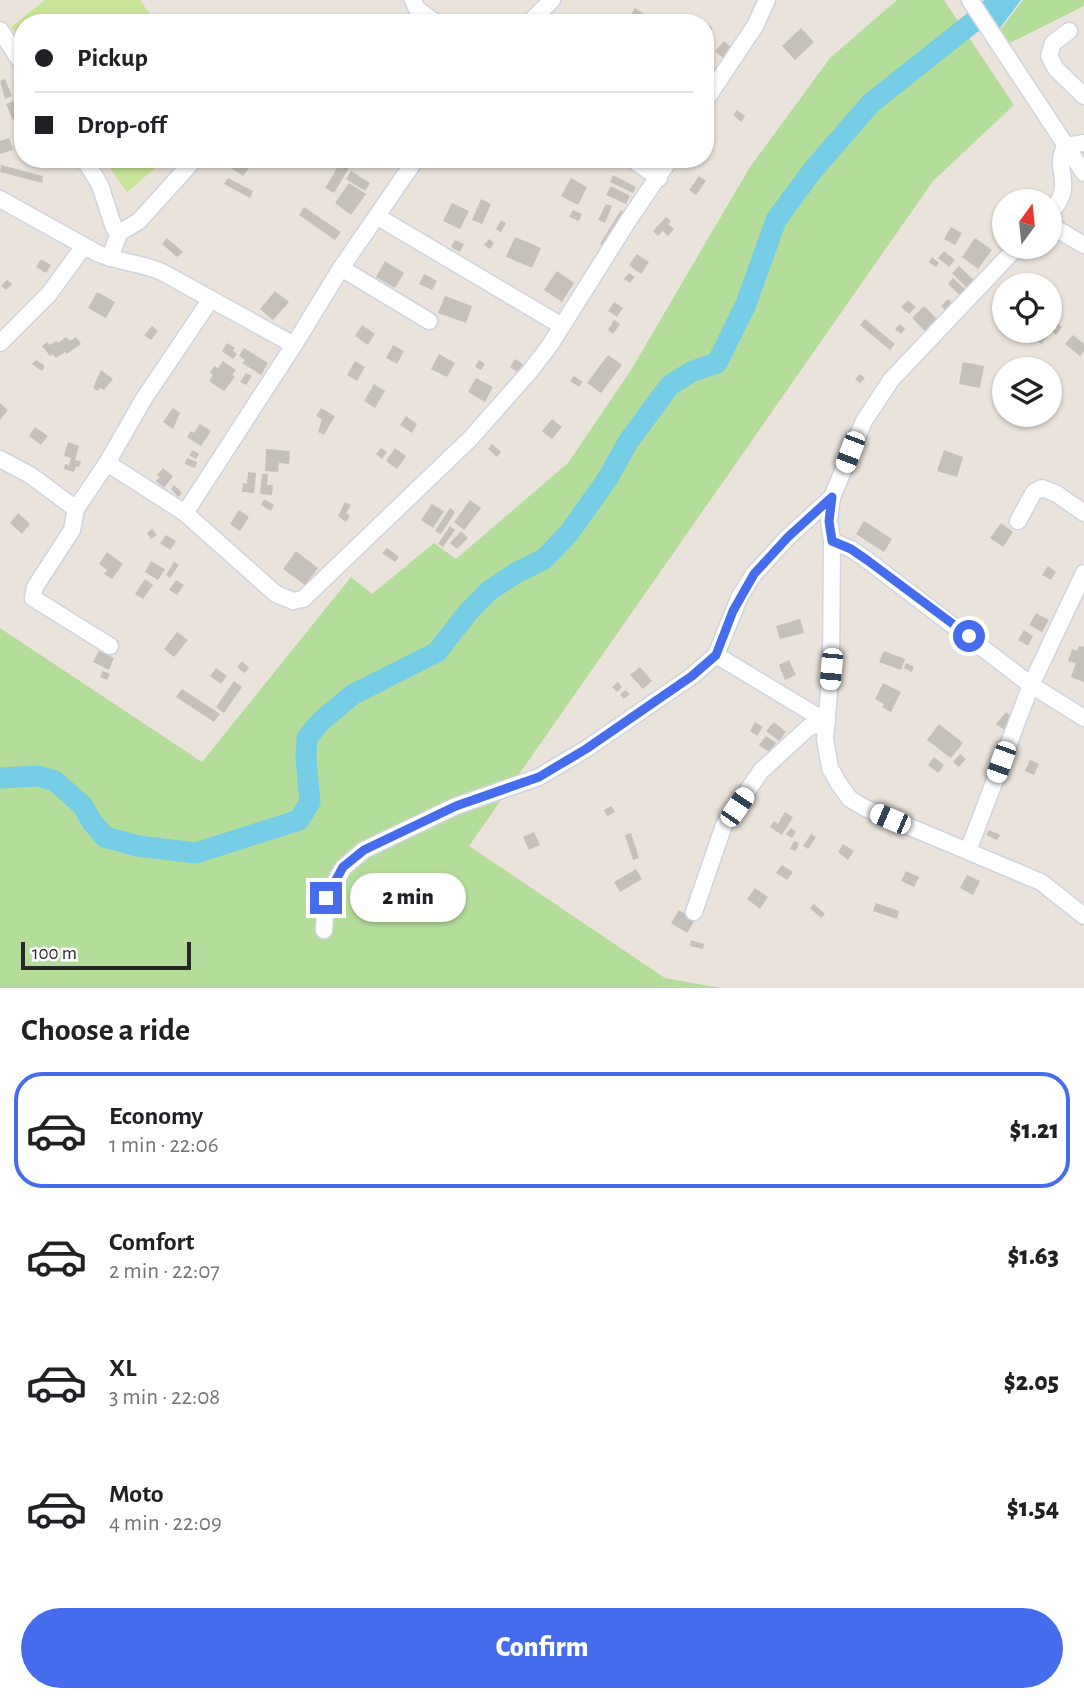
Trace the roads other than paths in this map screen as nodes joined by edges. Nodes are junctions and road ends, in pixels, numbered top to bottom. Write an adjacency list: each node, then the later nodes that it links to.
1 (413, 0): 5 (street)
2 (552, 0): 6 (street)
3 (766, 0): 10 (street)
4 (970, 0): 13 (street)
5 (424, 14)
6 (538, 14)
7 (0, 30): 9 (street)
8 (1069, 31): 11 (street)
9 (14, 51)
10 (714, 88)
11 (1084, 96)
12 (1084, 142): 13 (street)
13 (1066, 146): 19 (street); 21 (street)
14 (90, 168): 25 (street)
15 (187, 168): 25 (street)
16 (410, 168): 23 (street)
17 (644, 168): 20 (street)
18 (665, 168): 20 (street)
19 (1084, 173)
20 (659, 178): 33 (street)
21 (1062, 192)
22 (0, 199): 27 (street)
23 (378, 217): 30 (street); 33 (street)
24 (1062, 232): 26 (street)
25 (120, 233): 28 (street)
26 (1084, 245)
27 (85, 246): 28 (street); 34 (street)
28 (110, 258): 31 (street)
29 (1006, 259): 38 (street)
30 (341, 268): 32 (street); 35 (street)
31 (211, 299): 35 (street); 37 (street)
32 (429, 321)
33 (562, 326): 40 (street)
34 (0, 344)
35 (294, 345): 40 (street)
36 (0, 459): 39 (street)
37 (107, 463): 39 (street); 40 (street)
38 (832, 497): 43 (street); 46 (street)
39 (76, 509): 45 (street)
40 (185, 513)
41 (1084, 513): 42 (street)
42 (1018, 521)
43 (832, 541): 47 (street); 49 (street)
44 (1084, 573): 47 (street)
45 (110, 646)
46 (716, 655): 49 (street); 53 (street)
47 (1031, 685): 48 (street); 50 (street)
48 (1084, 718)
49 (827, 722): 50 (street); 51 (street)
50 (968, 851): 52 (street)
51 (694, 912)
52 (1084, 916)
53 (324, 930)

